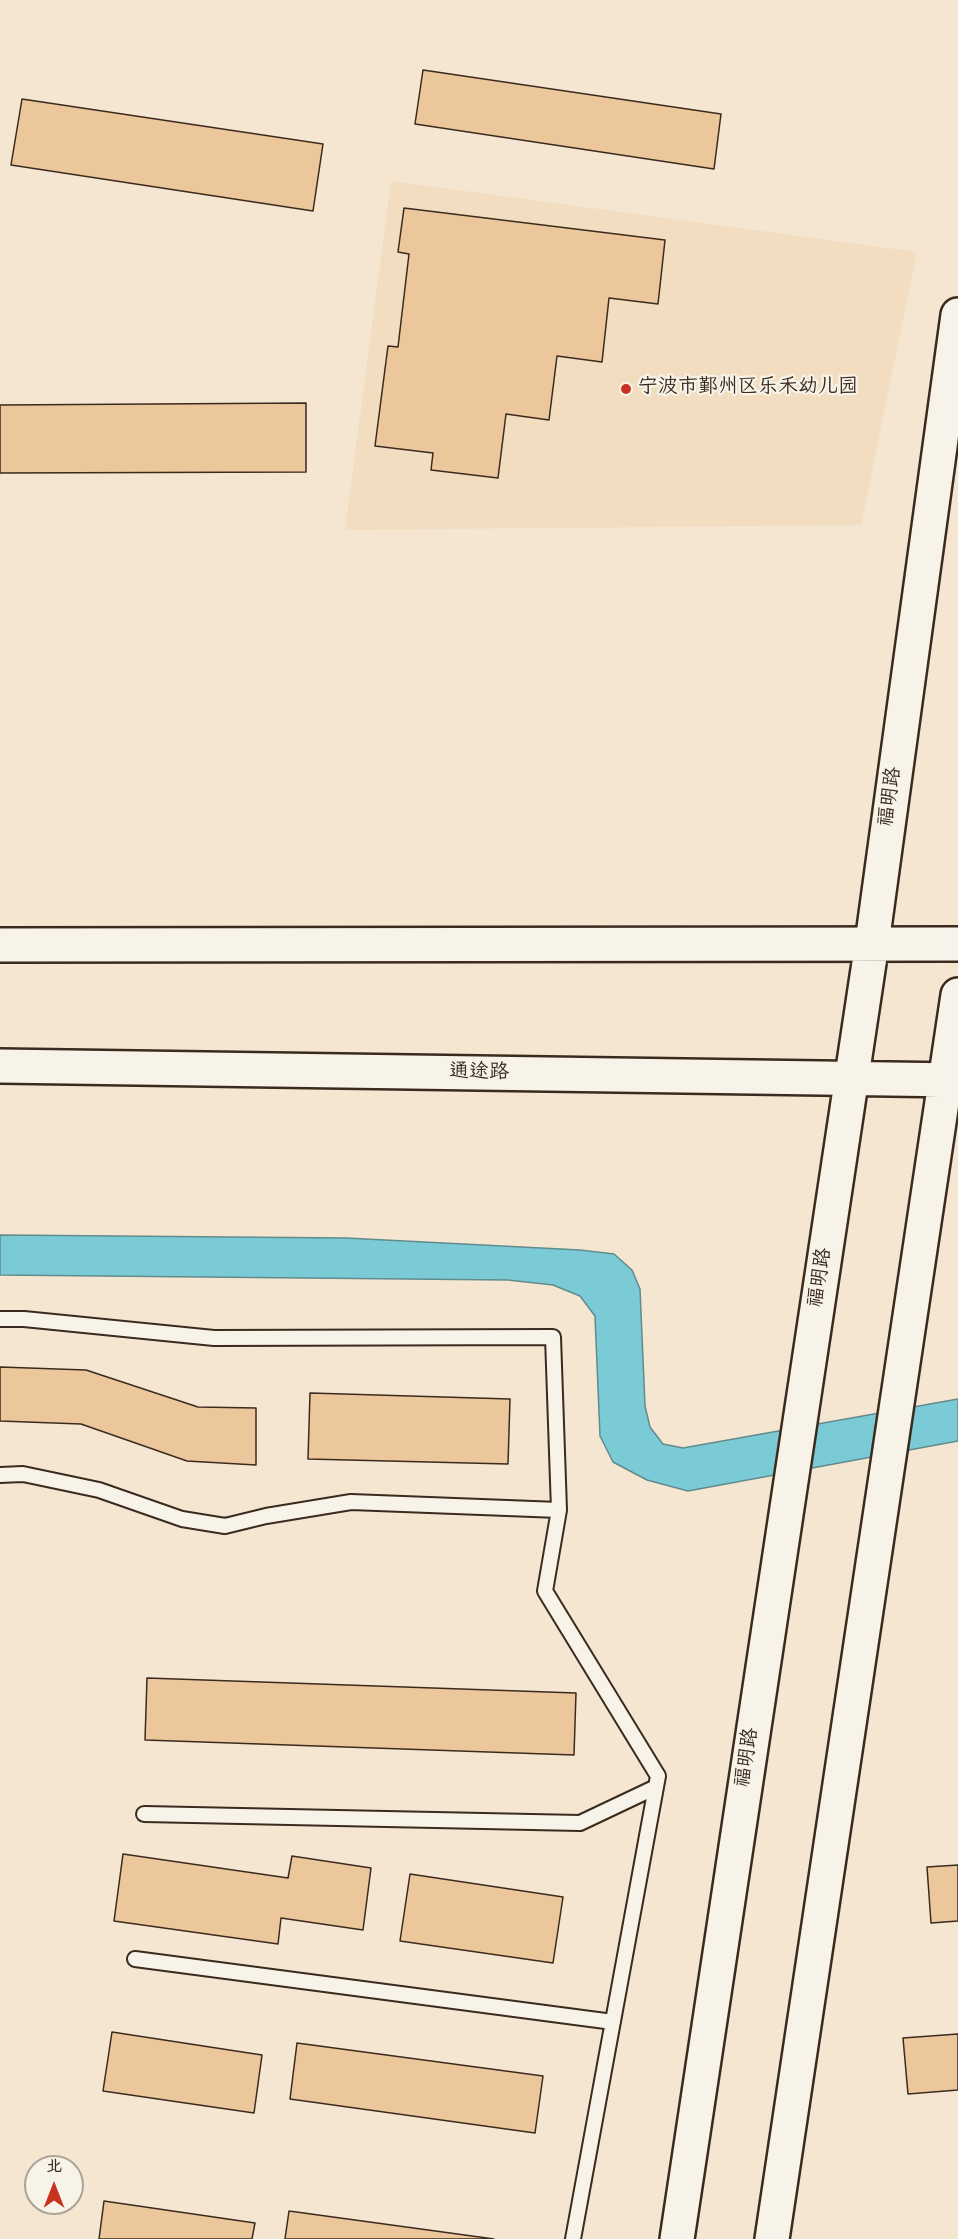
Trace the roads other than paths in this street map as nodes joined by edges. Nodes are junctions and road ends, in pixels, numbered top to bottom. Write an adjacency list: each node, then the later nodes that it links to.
1 (958, 315): 2 (main road, 福明路)
2 (872, 943): 3 (main road); 4 (main road); 7 (main road, 福明路)
3 (958, 944)
4 (0, 945)
5 (958, 995): 8 (main road)
6 (0, 1066): 7 (main road, 通途路)
7 (852, 1080): 8 (main road, 通途路); 17 (main road, 福明路)
8 (951, 1080): 18 (main road)
9 (0, 1319): 11 (lane)
10 (0, 1474): 11 (lane)
11 (559, 1510): 12 (lane)
12 (656, 1787): 13 (lane); 15 (lane)
13 (144, 1814)
14 (135, 1959): 15 (lane)
15 (613, 2022): 16 (lane)
16 (573, 2239)
17 (677, 2239)
18 (772, 2239)

